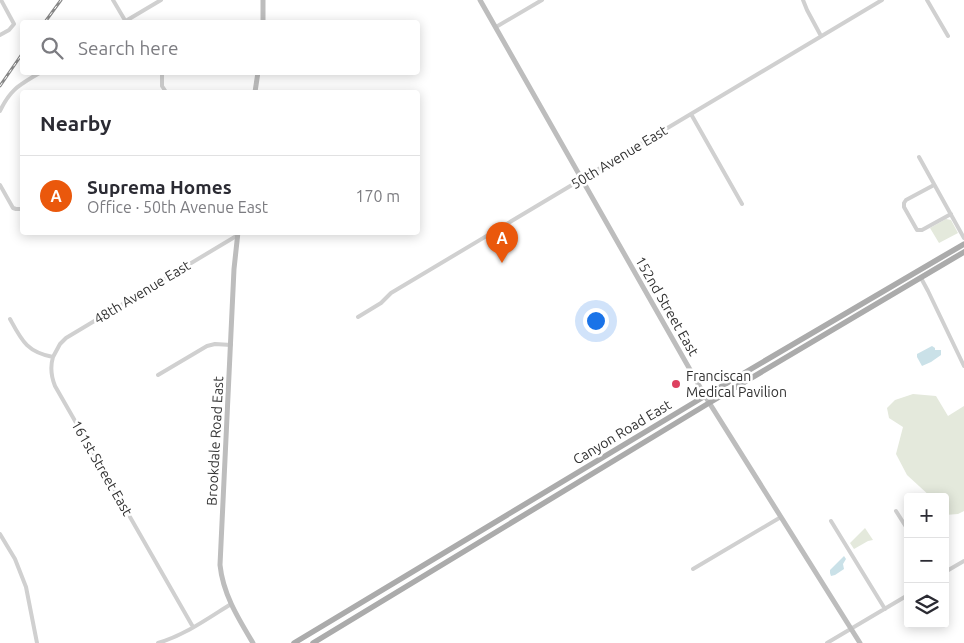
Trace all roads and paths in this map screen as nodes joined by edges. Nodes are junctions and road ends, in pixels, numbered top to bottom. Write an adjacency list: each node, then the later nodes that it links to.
1 (1, 0): 14 (street)
2 (113, 0): 10 (street)
3 (161, 0): 11 (street)
4 (263, 0): 12 (street)
5 (480, 0): 13 (street, 152nd Street East)
6 (542, 0): 13 (street)
7 (803, 0): 15 (street)
8 (882, 0): 15 (street, 50th Avenue East)
9 (927, 0): 16 (street)
10 (124, 20)
11 (128, 20)
12 (263, 20)
13 (496, 28): 25 (street, 152nd Street East)
14 (0, 35)
15 (821, 36): 23 (street, 50th Avenue East)
16 (948, 36)
17 (36, 75): 22 (street)
18 (162, 75): 20 (street)
19 (258, 75): 21 (street)
20 (165, 90)
21 (255, 90)
22 (0, 111)
23 (691, 114): 25 (street, 50th Avenue East); 28 (street)
24 (919, 157): 27 (street)
25 (582, 179): 39 (street, 50th Avenue East); 45 (street, 152nd Street East)
26 (0, 185): 29 (street)
27 (934, 185): 30 (street); 30 (street)
28 (742, 204)
29 (20, 209)
30 (951, 214): 33 (street)
31 (236, 235): 42 (street, 48th Avenue East)
32 (238, 235): 41 (street, Brookdale Road East)
33 (964, 238)
34 (964, 244): 36 (main road, Canyon Road East)
35 (964, 252): 37 (main road, Canyon Road East)
36 (908, 276): 38 (main road); 45 (main road, Canyon Road East)
37 (920, 278): 38 (main road, Canyon Road East); 43 (street)
38 (886, 299): 46 (main road, Canyon Road East)
39 (358, 317)
40 (10, 320): 42 (street)
41 (231, 345): 44 (street); 56 (street, Brookdale Road East)
42 (53, 357): 58 (street, 161st Street East)
43 (964, 366)
44 (158, 375)
45 (705, 396): 46 (street, 152nd Street East); 63 (main road, Canyon Road East)
46 (709, 403): 48 (street, 152nd Street East); 64 (main road, Canyon Road East)
47 (896, 511): 50 (street)
48 (781, 517): 53 (street); 59 (street, 152nd Street East)
49 (831, 521): 57 (street)
50 (904, 524)
51 (0, 534): 60 (street)
52 (964, 561): 54 (street)
53 (693, 569)
54 (949, 570)
55 (904, 597): 57 (street)
56 (231, 604): 58 (street); 62 (street, Brookdale Road East)
57 (885, 609): 59 (street)
58 (193, 627): 61 (street)
59 (851, 629): 65 (street); 66 (street, 152nd Street East)
60 (37, 643)
61 (158, 643)
62 (253, 643)
63 (294, 643)
64 (312, 643)
65 (827, 643)
66 (860, 643)

